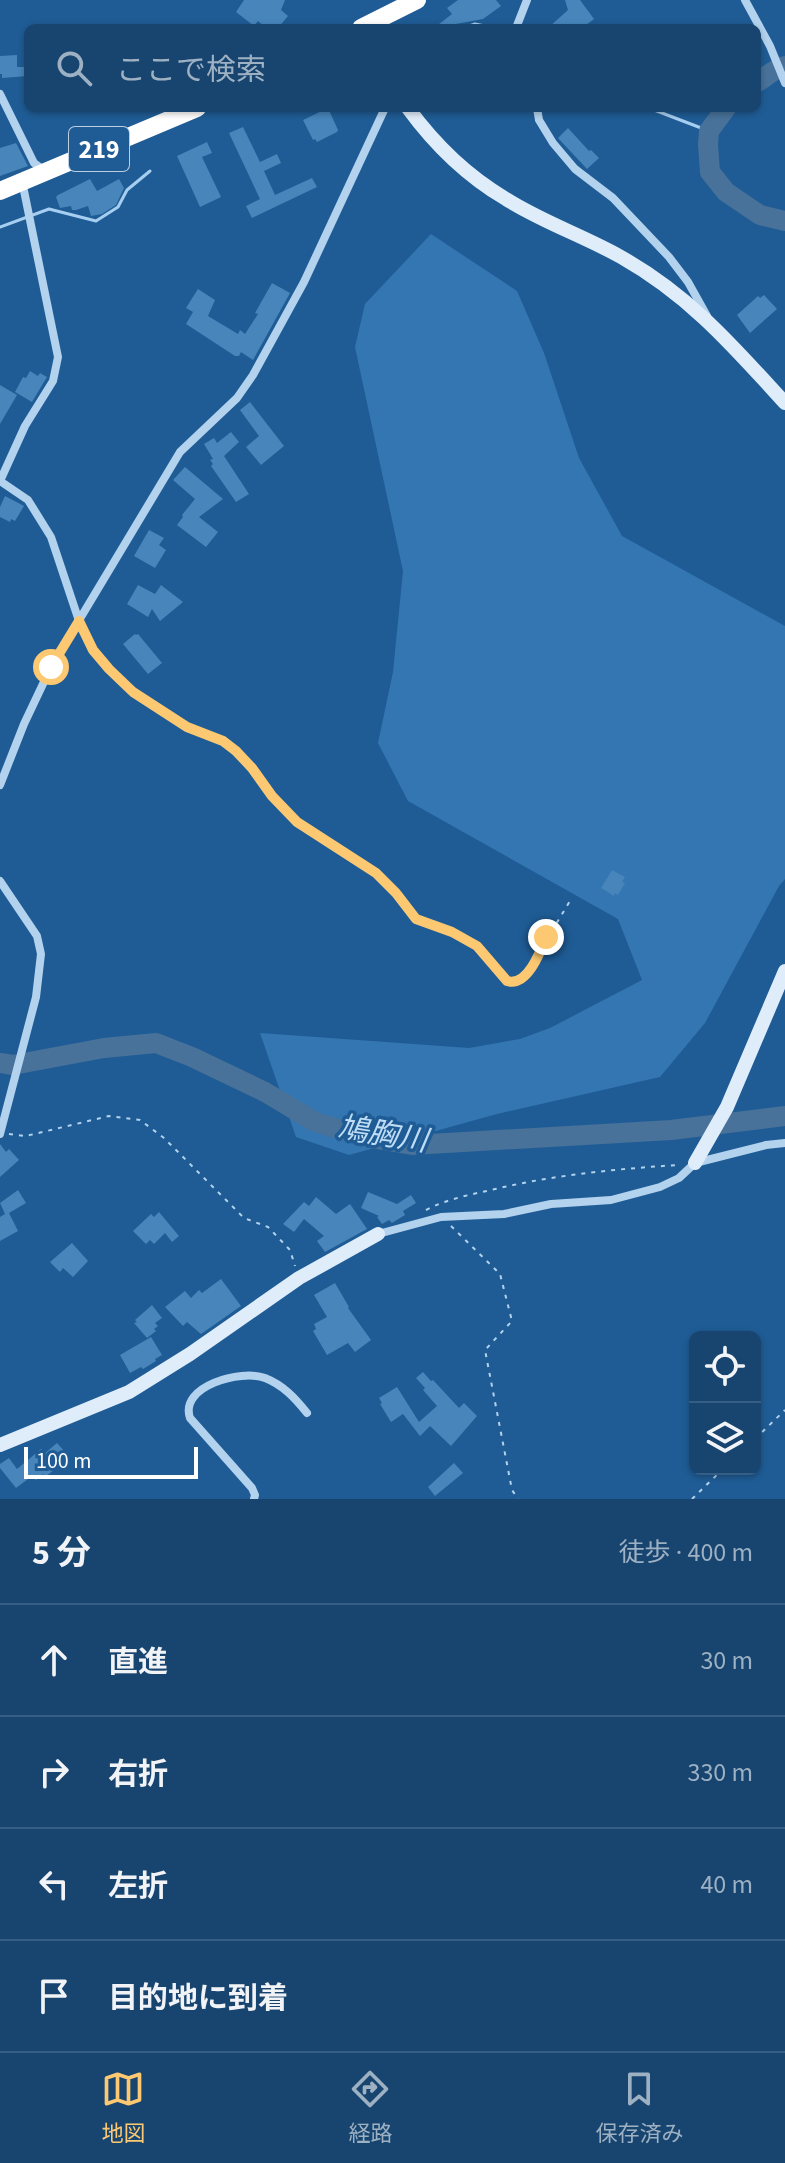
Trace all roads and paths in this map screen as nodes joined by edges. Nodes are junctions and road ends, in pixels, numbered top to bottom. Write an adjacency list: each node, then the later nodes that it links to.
1 (417, 0): 4 (highway)
2 (527, 0): 5 (street)
3 (745, 0): 6 (street)
4 (369, 24)
5 (518, 24)
6 (758, 24)
7 (761, 29): 8 (street)
8 (785, 83)
9 (0, 94): 14 (street)
10 (187, 112): 14 (highway, 219)
11 (383, 112): 19 (street)
12 (411, 112): 17 (street)
13 (538, 112): 17 (street)
14 (45, 171): 15 (highway, 219)
15 (22, 181): 16 (highway, 219); 19 (street)
16 (0, 191)
17 (711, 324): 18 (street)
18 (785, 403)
19 (79, 621): 20 (street); 22 (path)
20 (0, 785)
21 (0, 881): 24 (street)
22 (570, 901)
23 (785, 971): 26 (street)
24 (0, 1134): 30 (path)
25 (785, 1143): 26 (street)
26 (695, 1163): 27 (path); 28 (street)
27 (417, 1215)
28 (441, 1217): 29 (street); 37 (path)
29 (378, 1234): 30 (street)
30 (299, 1278): 34 (street)
31 (785, 1410): 33 (path)
32 (307, 1413): 36 (street)
33 (761, 1433)
34 (0, 1445)
35 (717, 1475): 38 (path)
36 (254, 1499)
37 (518, 1499)
38 (692, 1499)

